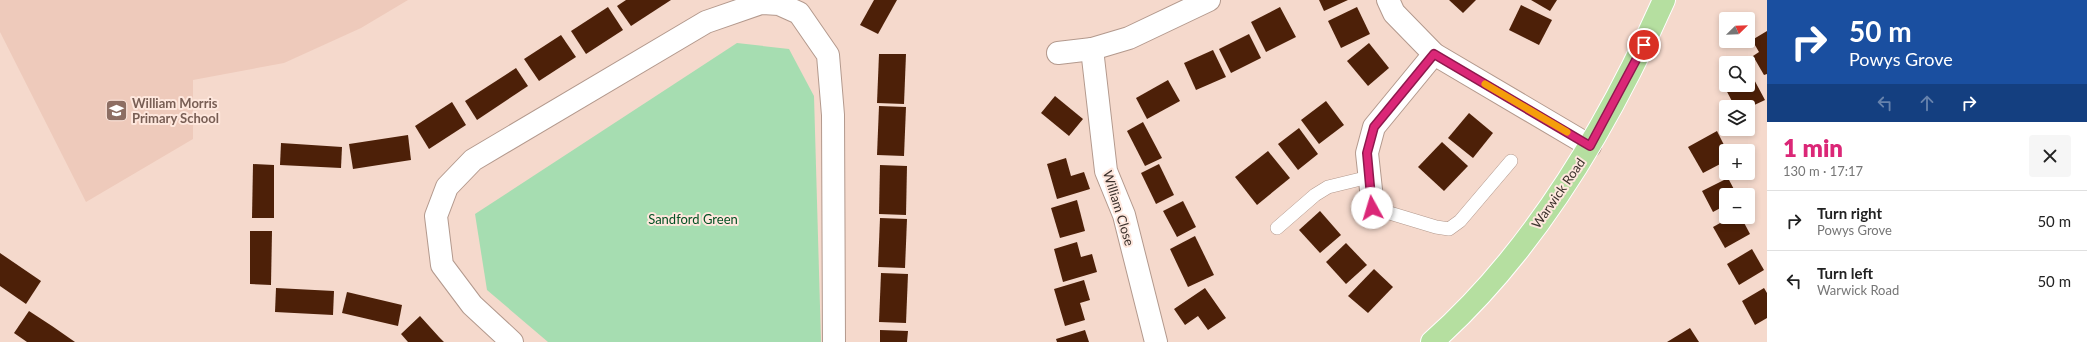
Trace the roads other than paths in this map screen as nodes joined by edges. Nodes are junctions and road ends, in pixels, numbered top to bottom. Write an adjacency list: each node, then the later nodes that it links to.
1 (1209, 0): 4 (street)
2 (1388, 0): 6 (street)
3 (1664, 0): 7 (main road, Warwick Road)
4 (1092, 49): 5 (street); 14 (street, William Close)
5 (1058, 53)
6 (1434, 54): 7 (street); 9 (street)
7 (1590, 146): 15 (main road, Warwick Road)
8 (1511, 161): 10 (lane)
9 (1370, 178): 10 (street); 11 (lane)
10 (1372, 208)
11 (1277, 228)
12 (512, 342): 13 (street)
13 (834, 342)
14 (1155, 342)
15 (1432, 342)

